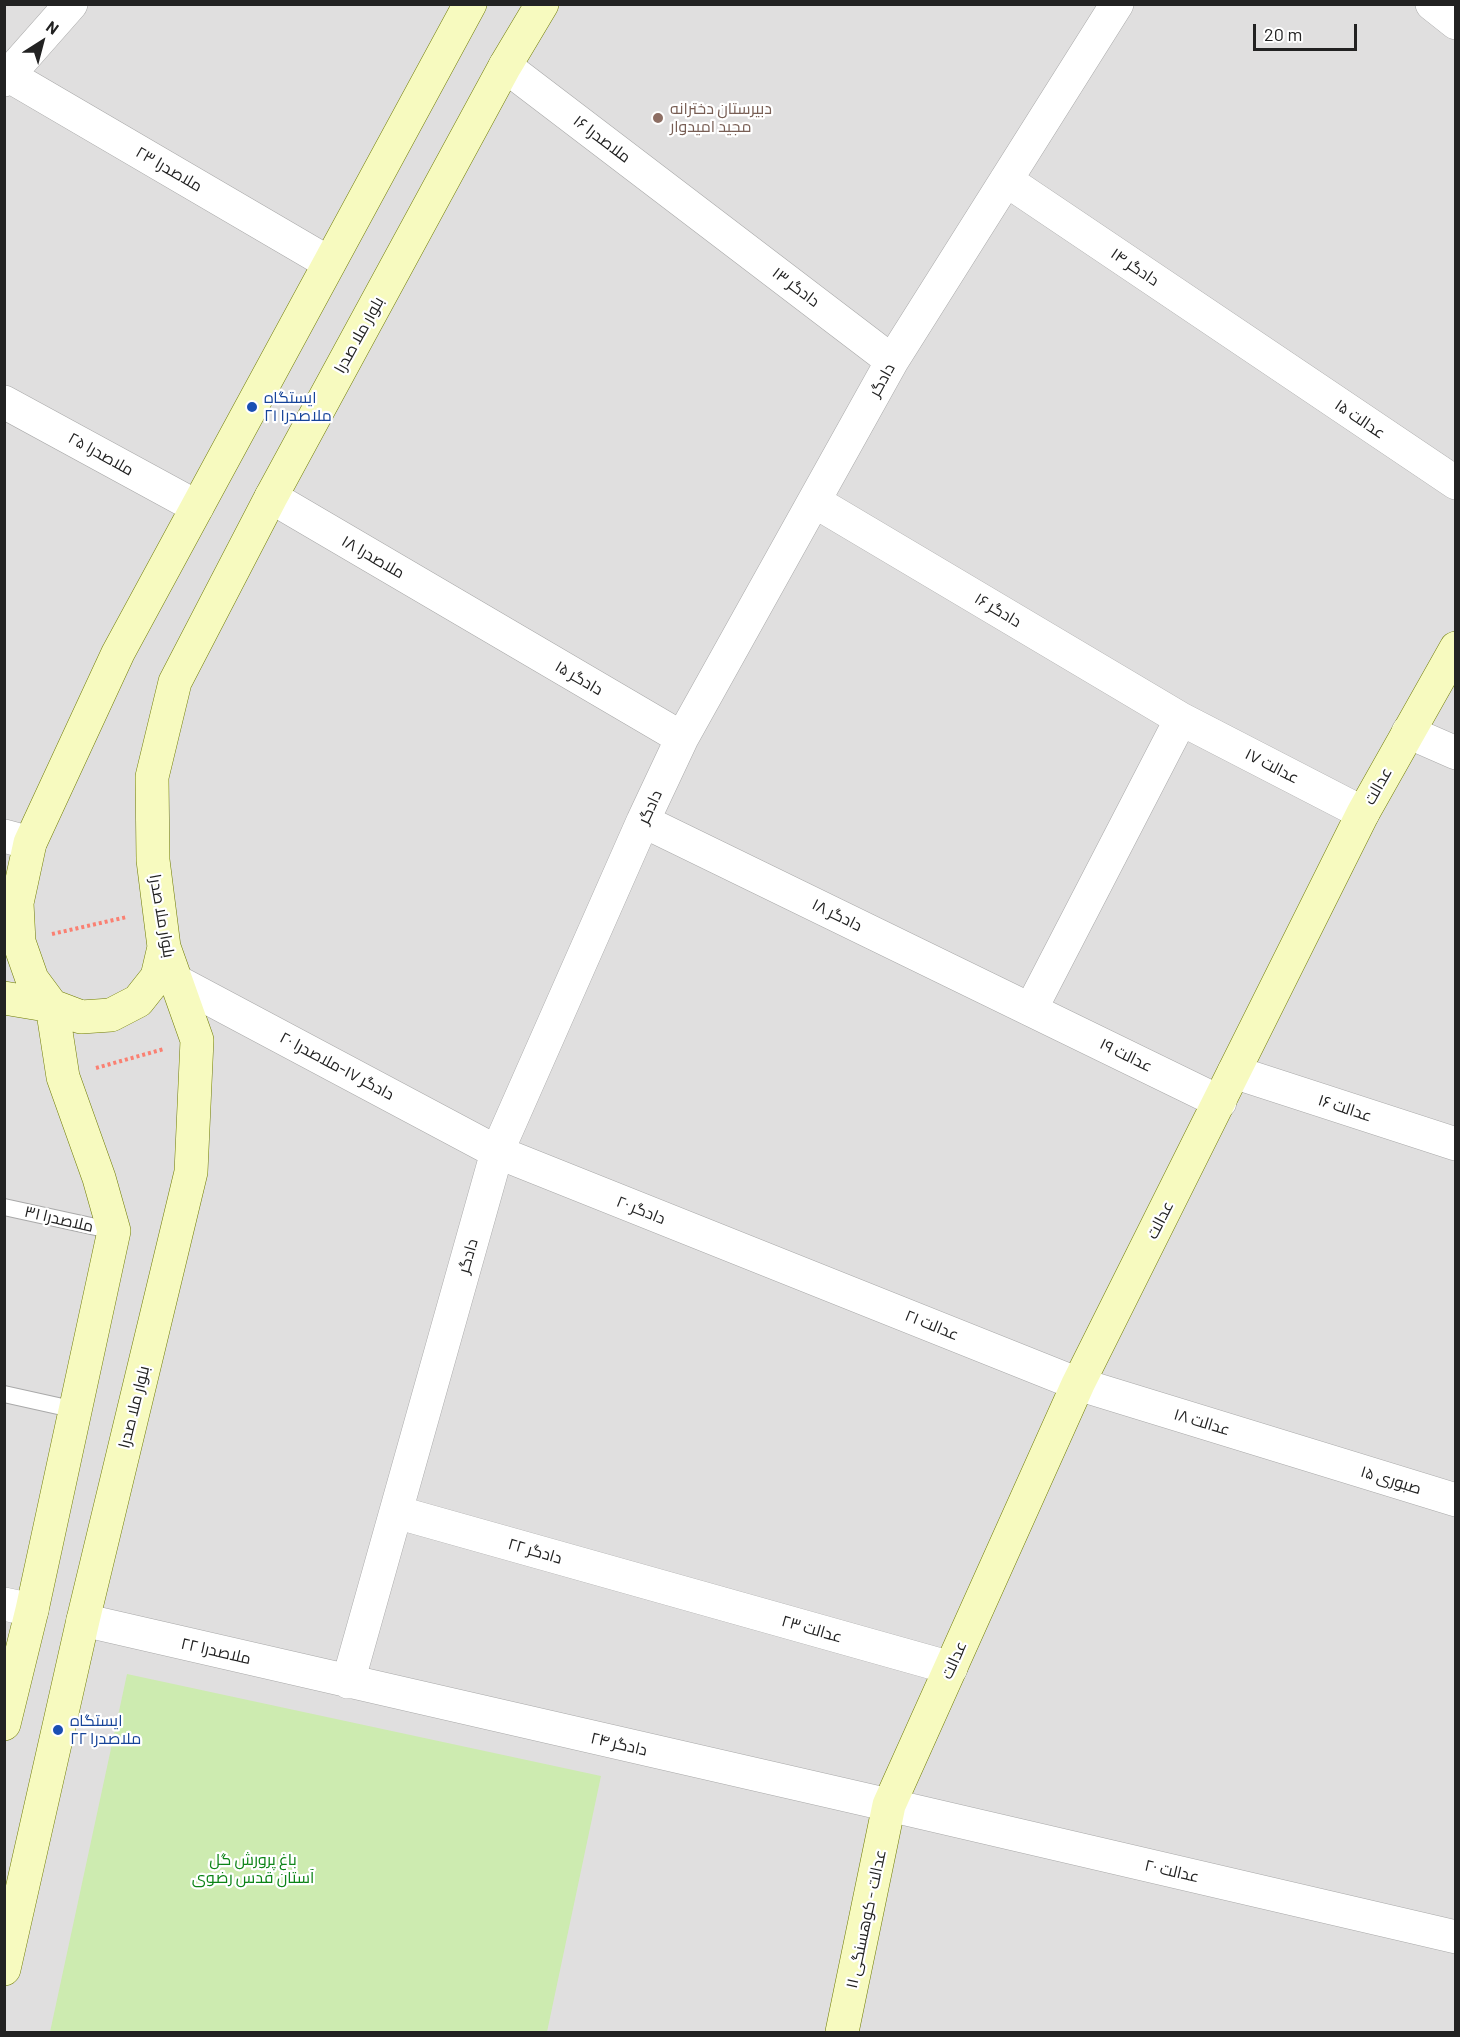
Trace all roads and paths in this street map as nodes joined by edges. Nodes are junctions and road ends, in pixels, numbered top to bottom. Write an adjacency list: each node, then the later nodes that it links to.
1 (70, 4): 8 (street)
2 (542, 4): 7 (main road, بلوار ملا صدرا)
3 (1117, 4): 9 (street, دادگر)
4 (1432, 4): 6 (street)
5 (460, 8): 11 (main road)
6 (1455, 22)
7 (505, 66): 10 (street, ملاصدرا ۱۶); 16 (main road, بلوار ملا صدرا)
8 (6, 76): 11 (street, ملاصدرا ۲۳)
9 (1006, 180): 12 (street, دادگر ۱۴); 13 (street, دادگر)
10 (699, 213): 13 (street, دادگر ۱۳)
11 (329, 263): 18 (main road)
12 (1264, 354): 15 (street, عدالت ۱۵)
13 (892, 361): 17 (street, دادگر)
14 (4, 402): 18 (street, ملاصدرا ۲۵)
15 (1455, 483)
16 (271, 497): 19 (street, ملاصدرا ۱۸); 29 (main road, بلوار ملا صدرا)
17 (814, 501): 21 (street, دادگر ۱۶); 23 (street, دادگر)
18 (197, 507): 27 (main road)
19 (475, 617): 23 (street, دادگر ۱۵)
20 (1455, 648): 22 (main road, عدالت)
21 (1181, 719): 25 (street, عدالت ۱۷); 35 (street)
22 (1408, 732): 24 (street); 25 (main road, عدالت)
23 (682, 738): 26 (street, دادگر)
24 (1455, 753)
25 (1363, 813): 37 (main road, عدالت)
26 (643, 821): 35 (street, دادگر ۱۸); 41 (street, دادگر)
27 (17, 840): 28 (main road)
28 (11, 907): 30 (main road)
29 (159, 910): 30 (path); 31 (main road, بلوار ملا صدرا)
30 (19, 942): 34 (main road)
31 (164, 947): 32 (main road, بلوار ملا صدرا); 34 (main road)
32 (176, 981): 36 (main road, بلوار ملا صدرا); 41 (street, دادگر ۱۷-ملاصدرا ۲۰)
33 (4, 998): 34 (main road)
34 (52, 1006): 38 (main road)
35 (1031, 1009): 39 (street, عدالت ۱۹)
36 (197, 1040): 38 (path); 53 (main road, بلوار ملا صدرا)
37 (1234, 1072): 39 (main road, عدالت); 40 (street, عدالت ۱۶)
38 (63, 1077): 43 (main road)
39 (1220, 1102): 45 (main road, عدالت)
40 (1455, 1144)
41 (497, 1152): 44 (street, دادگر ۲۰); 50 (street, دادگر)
42 (4, 1207): 43 (lane, ملاصدرا ۳۱)
43 (114, 1231): 47 (main road)
44 (786, 1268): 45 (street, عدالت ۲۱)
45 (1078, 1383): 48 (street, عدالت ۱۸); 54 (main road, عدالت)
46 (4, 1394): 47 (lane)
47 (76, 1410): 52 (main road)
48 (1327, 1460): 49 (street, صبوری ۱۵)
49 (1455, 1500)
50 (396, 1512): 51 (street, دادگر ۲۲); 55 (street, دادگر)
51 (674, 1590): 54 (street, عدالت ۲۳)
52 (19, 1607): 53 (main road); 56 (main road)
53 (83, 1620): 55 (street, ملاصدرا ۲۲); 59 (main road, بلوار ملا صدرا)
54 (951, 1668): 57 (main road, عدالت)
55 (348, 1682): 57 (street, دادگر ۲۴)
56 (4, 1724)
57 (889, 1805): 58 (street, عدالت ۲۰); 60 (main road, عدالت - کوهسنگی ۱۱)
58 (1455, 1937)
59 (4, 1969)
60 (842, 2032)

